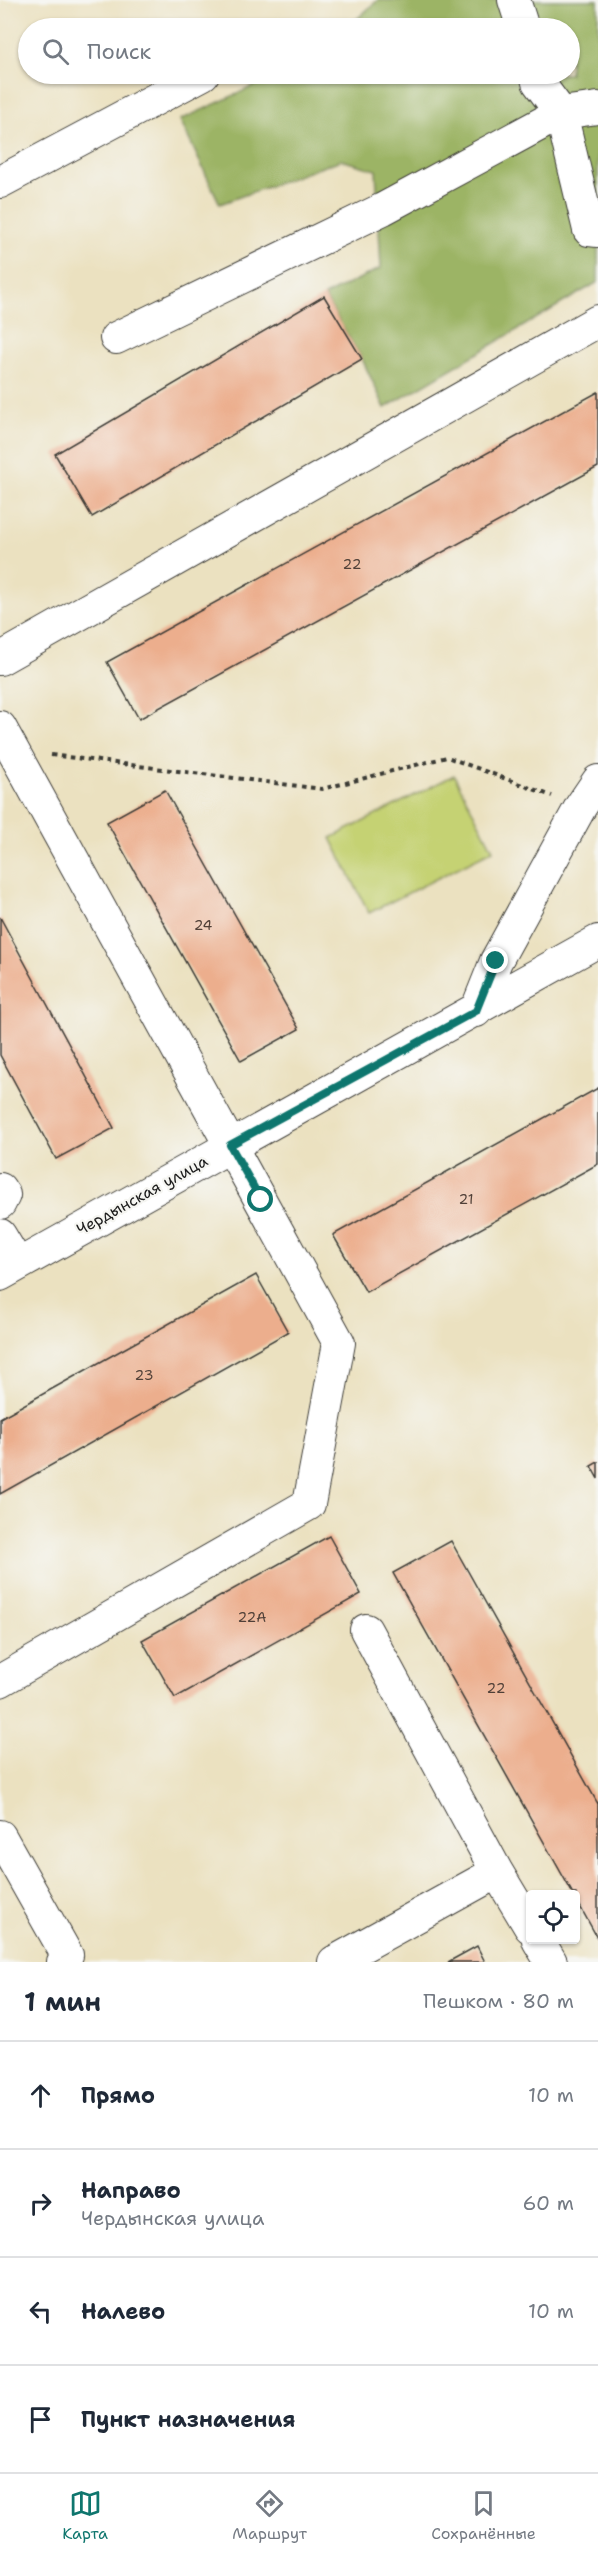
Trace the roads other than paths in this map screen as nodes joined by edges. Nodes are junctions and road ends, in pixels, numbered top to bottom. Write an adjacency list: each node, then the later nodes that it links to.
1 (514, 0): 2 (street)
2 (519, 18)
3 (184, 84): 7 (street)
4 (539, 84): 6 (street)
5 (598, 108): 6 (street)
6 (561, 113): 8 (street); 10 (street)
7 (0, 182)
8 (598, 231)
9 (598, 321): 11 (street)
10 (116, 338)
11 (0, 659)
12 (6, 739): 16 (street)
13 (589, 794): 15 (street)
14 (598, 940): 15 (street, Чердынская улица)
15 (476, 1011): 16 (street, Чердынская улица)
16 (230, 1145): 20 (street, Чердынская улица); 22 (street)
17 (0, 1189): 18 (street)
18 (0, 1203)
19 (0, 1235): 20 (street)
20 (9, 1270)
21 (366, 1630): 24 (street)
22 (0, 1681)
23 (0, 1836): 27 (street)
24 (497, 1872): 25 (street); 28 (street)
25 (526, 1920)
26 (540, 1944): 29 (street)
27 (63, 1962)
28 (334, 1962)
29 (551, 1962)

